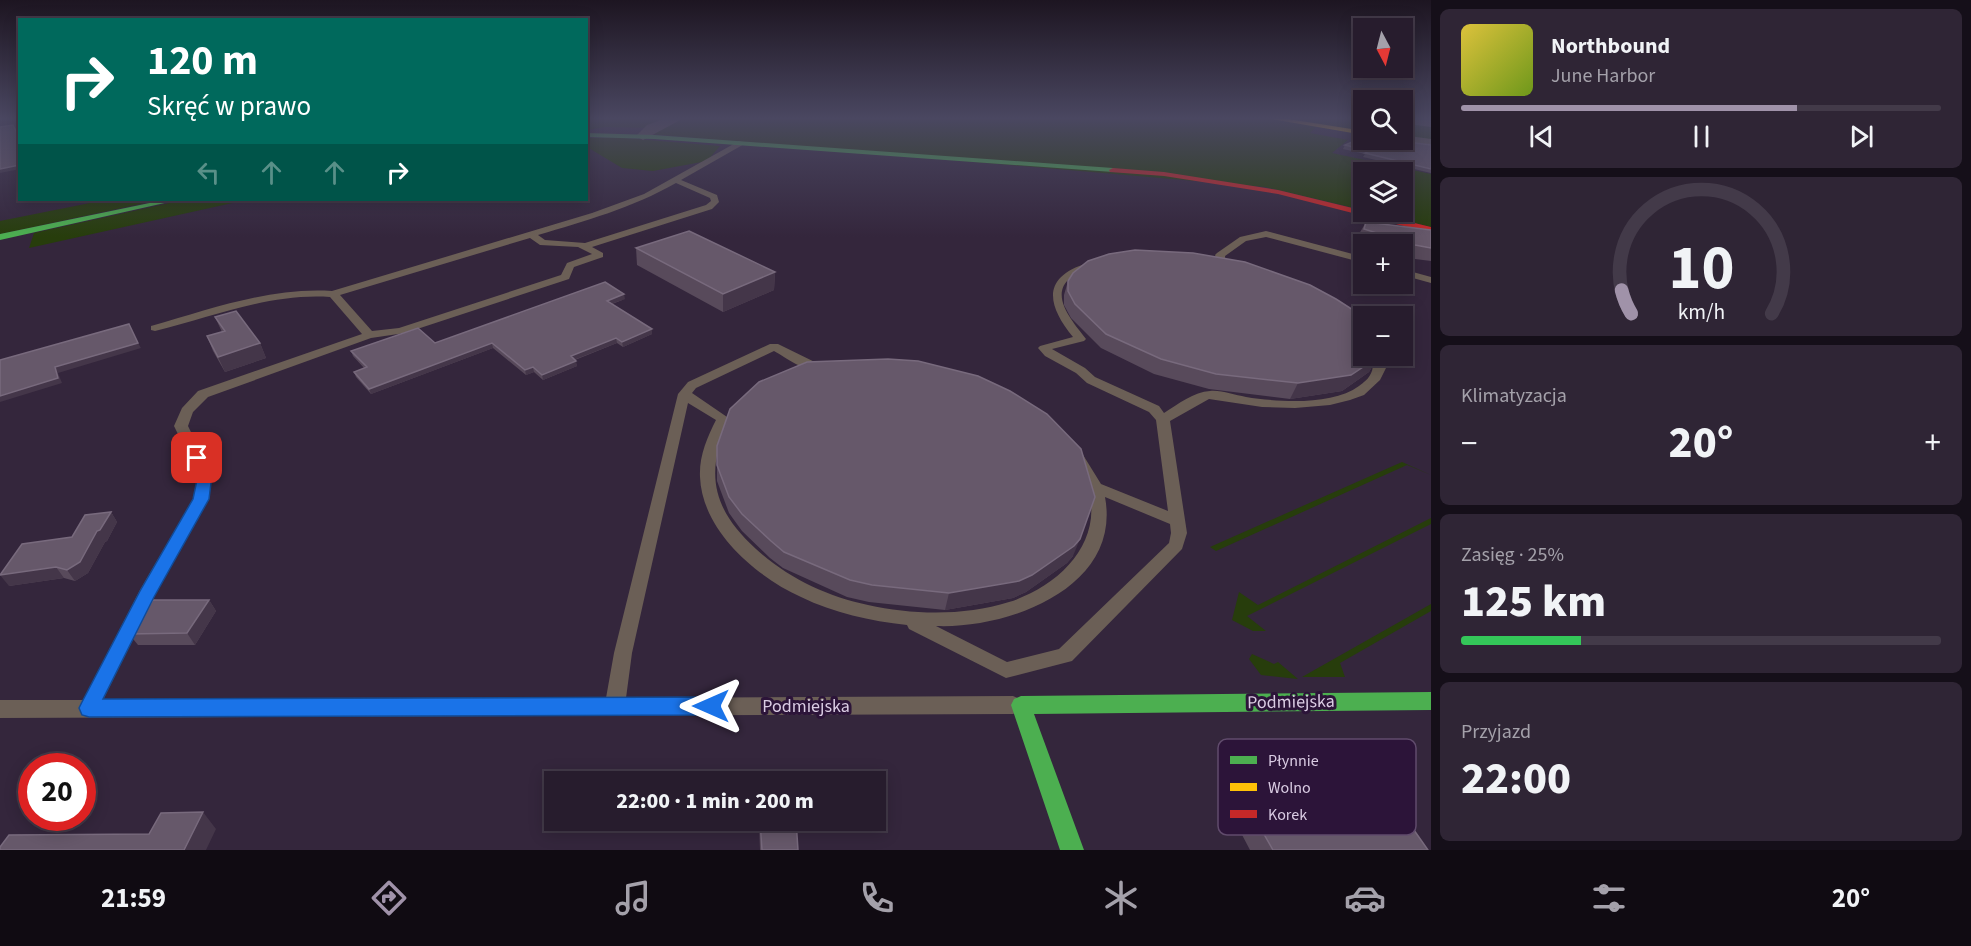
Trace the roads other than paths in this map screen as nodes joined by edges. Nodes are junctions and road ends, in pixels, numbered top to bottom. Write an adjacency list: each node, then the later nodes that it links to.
1 (717, 158): 3 (lane)
2 (938, 158): 5 (street)
3 (677, 181): 6 (lane); 8 (lane)
4 (169, 201): 7 (street)
5 (1431, 230)
6 (532, 236): 8 (lane); 14 (lane)
7 (0, 237)
8 (585, 246): 16 (lane)
9 (1353, 257): 11 (lane)
10 (1100, 262): 20 (lane)
11 (1223, 267)
12 (1413, 275): 13 (lane)
13 (1431, 280)
14 (333, 294): 15 (lane); 16 (lane)
15 (155, 328)
16 (369, 335): 28 (lane)
17 (1380, 366): 20 (lane)
18 (839, 368): 19 (lane)
19 (684, 394): 24 (lane); 27 (lane)
20 (1163, 419): 23 (lane)
21 (1065, 442): 22 (lane)
22 (1097, 488): 23 (lane); 24 (lane)
23 (1178, 521): 24 (lane)
24 (914, 618)
25 (1431, 701): 26 (street, Podmiejska)
26 (1021, 705): 27 (lane, Podmiejska); 30 (street)
27 (615, 706): 28 (lane, Podmiejska)
28 (89, 708): 29 (lane, Podmiejska)
29 (0, 709)
30 (1072, 850)

